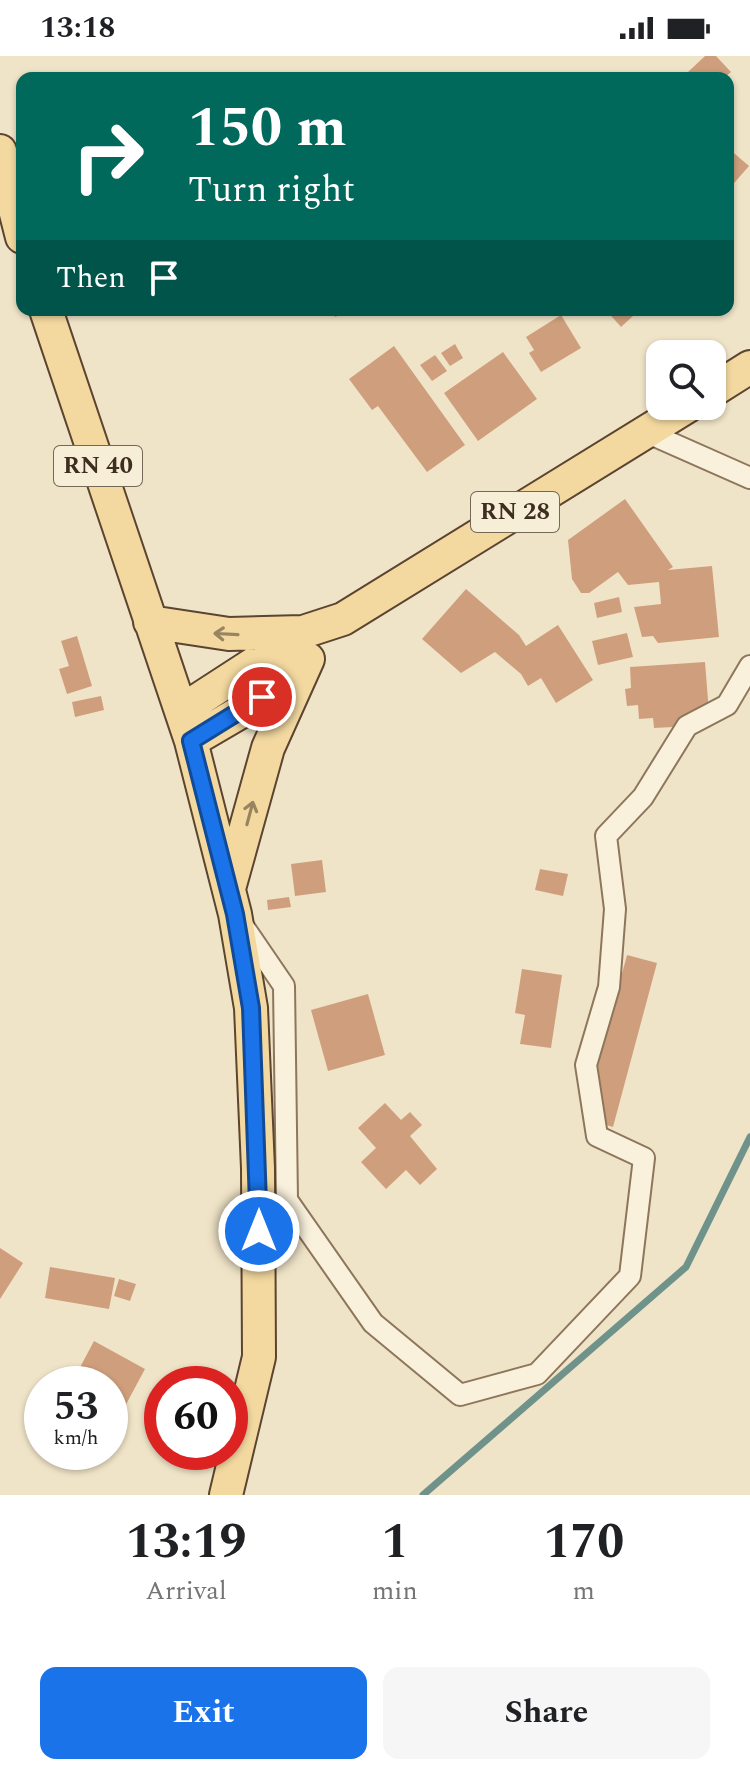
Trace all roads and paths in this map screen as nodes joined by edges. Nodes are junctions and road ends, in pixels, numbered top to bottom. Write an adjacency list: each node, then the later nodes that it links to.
1 (0, 151): 2 (main road)
2 (16, 214)
3 (48, 316): 9 (main road, RN 40)
4 (750, 367): 5 (main road)
5 (726, 382)
6 (665, 420): 7 (main road, RN 28)
7 (646, 432): 8 (street); 10 (main road, RN 28)
8 (750, 478)
9 (150, 622): 10 (main road, one-way to 9); 12 (main road)
10 (306, 646): 12 (main road, RN 28); 13 (main road, one-way to 10)
11 (750, 666): 13 (street)
12 (186, 726): 13 (main road)
13 (232, 901): 14 (main road)
14 (226, 1495)

